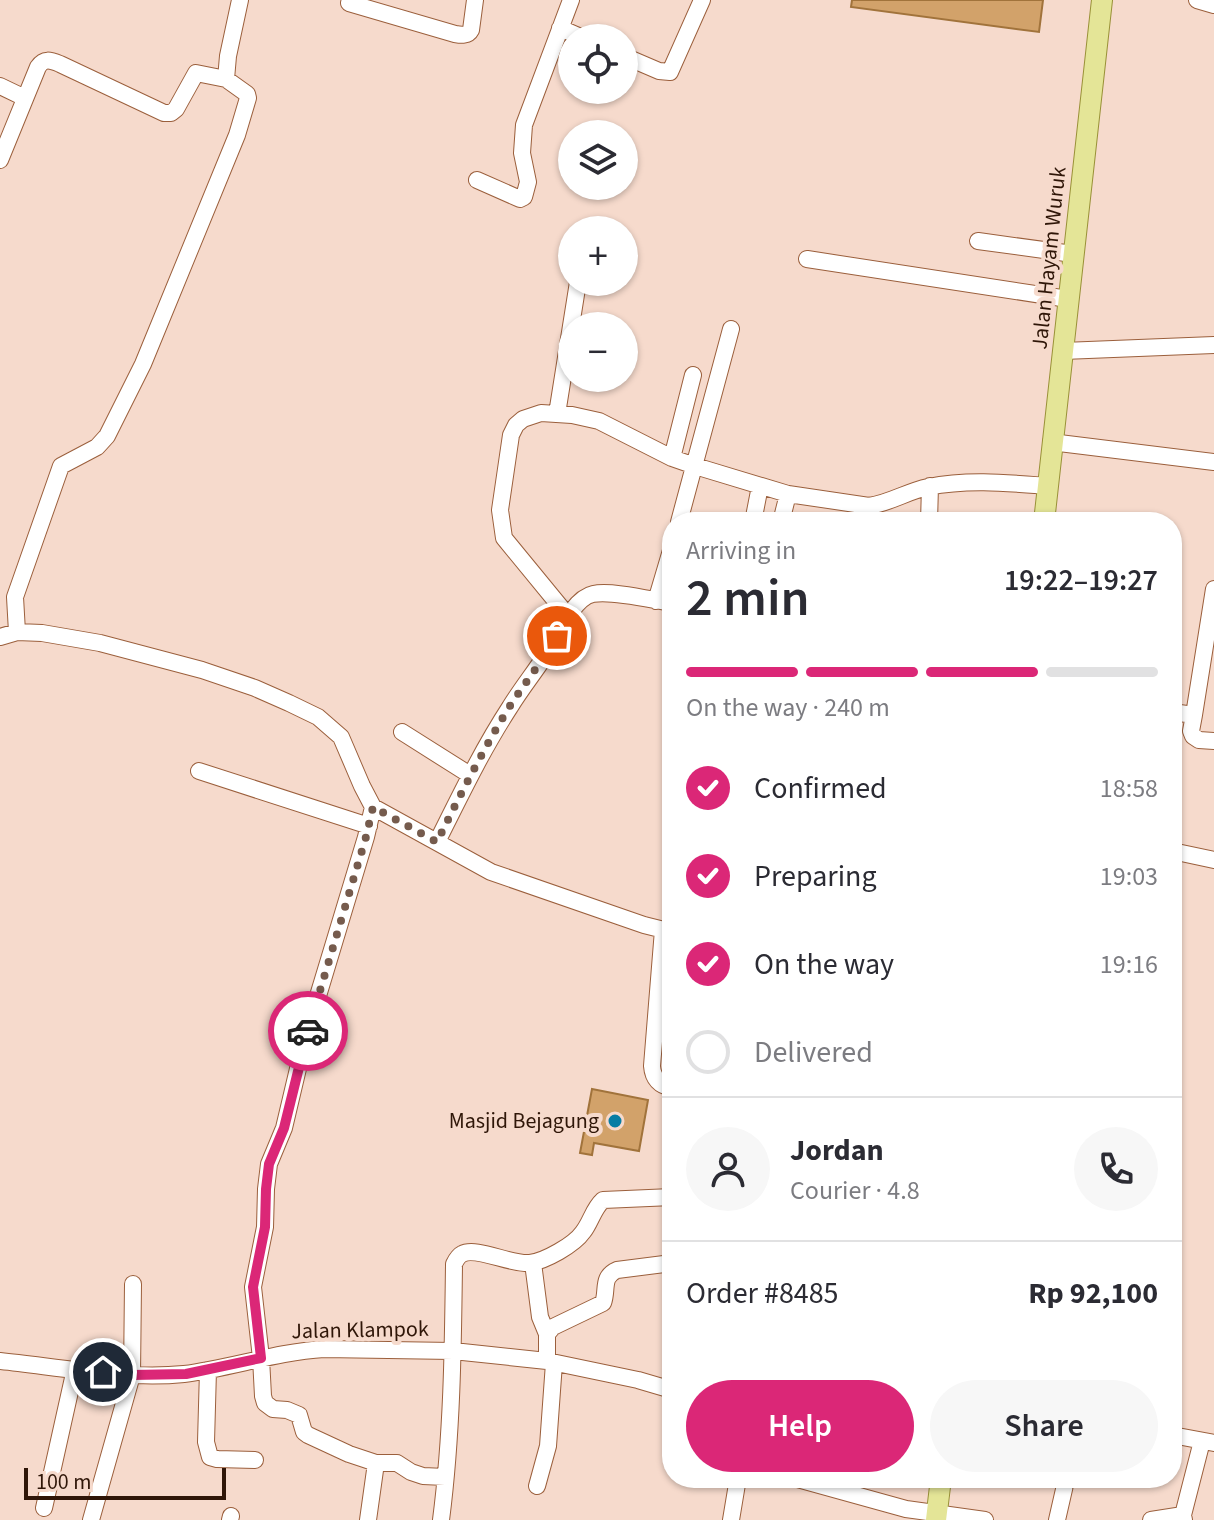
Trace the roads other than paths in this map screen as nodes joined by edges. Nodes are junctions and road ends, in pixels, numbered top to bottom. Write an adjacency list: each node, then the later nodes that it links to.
1 (240, 0): 12 (street)
2 (475, 0): 7 (street)
3 (571, 0): 9 (street)
4 (702, 0): 11 (street)
5 (1102, 0): 18 (main road, Jalan Hayam Wuruk)
6 (1197, 0): 8 (street)
7 (346, 1)
8 (1214, 5)
9 (562, 24)
10 (558, 34): 16 (street)
11 (638, 62)
12 (226, 79): 14 (street); 43 (street)
13 (0, 86): 14 (street)
14 (25, 98): 15 (street)
15 (0, 160)
16 (477, 180)
17 (978, 241): 18 (street)
18 (1073, 254): 21 (main road, Jalan Hayam Wuruk)
19 (807, 259): 21 (street)
20 (576, 296): 26 (street)
21 (1068, 299): 24 (main road, Jalan Hayam Wuruk)
22 (731, 329): 30 (street)
23 (1214, 345): 24 (street)
24 (1063, 351): 27 (main road, Jalan Hayam Wuruk)
25 (693, 375): 28 (street)
26 (557, 414): 28 (street); 42 (street)
27 (1051, 442): 29 (street); 33 (main road, Jalan Hayam Wuruk)
28 (672, 458): 30 (street)
29 (1214, 462)
30 (695, 466): 31 (street); 35 (street)
31 (760, 486): 34 (street); 36 (street)
32 (930, 486): 33 (street); 34 (street); 38 (street)
33 (1047, 486): 39 (main road, Jalan Hayam Wuruk)
34 (788, 494): 37 (street)
35 (682, 512)
36 (755, 512)
37 (784, 512)
38 (929, 512)
39 (1045, 512)
40 (1214, 589): 46 (street)
41 (662, 602): 42 (street)
42 (568, 616): 50 (street)
43 (17, 632): 44 (street); 51 (street)
44 (0, 637)
45 (1182, 713): 46 (street)
46 (1194, 715): 48 (street)
47 (402, 732): 50 (street)
48 (1214, 741)
49 (199, 771): 52 (street)
50 (470, 775): 53 (street)
51 (373, 807): 52 (street); 53 (street)
52 (369, 826): 65 (street)
53 (437, 842): 56 (street)
54 (1182, 853): 55 (street)
55 (1214, 860)
56 (662, 930)
57 (662, 982): 58 (street)
58 (662, 1085)
59 (662, 1197): 60 (street)
60 (533, 1263): 63 (street); 64 (street)
61 (662, 1264): 63 (street)
62 (133, 1284): 70 (street)
63 (547, 1334): 67 (street)
64 (453, 1351): 65 (street, Jalan Klampok); 67 (street, Jalan Klampok); 76 (street)
65 (261, 1358): 69 (street, Jalan Klampok); 75 (street)
66 (0, 1361): 68 (street, Jalan Klampok)
67 (550, 1362): 71 (street, Jalan Klampok); 77 (street)
68 (75, 1369): 70 (street, Jalan Klampok); 82 (street)
69 (208, 1370): 70 (street, Jalan Klampok); 74 (street)
70 (132, 1375): 85 (street)
71 (662, 1387)
72 (1182, 1437): 73 (street)
73 (1208, 1442): 84 (street)
74 (255, 1460)
75 (376, 1463): 76 (street); 86 (street)
76 (445, 1477): 87 (street)
77 (537, 1486)
78 (736, 1488): 88 (street)
79 (829, 1488): 83 (street)
80 (940, 1488): 83 (main road)
81 (1064, 1488): 90 (street)
82 (44, 1508)
83 (936, 1517): 89 (street)
84 (1183, 1517): 91 (street)
85 (91, 1520)
86 (368, 1520)
87 (441, 1520)
88 (731, 1520)
89 (985, 1520)
90 (1057, 1520)
91 (1151, 1520)

